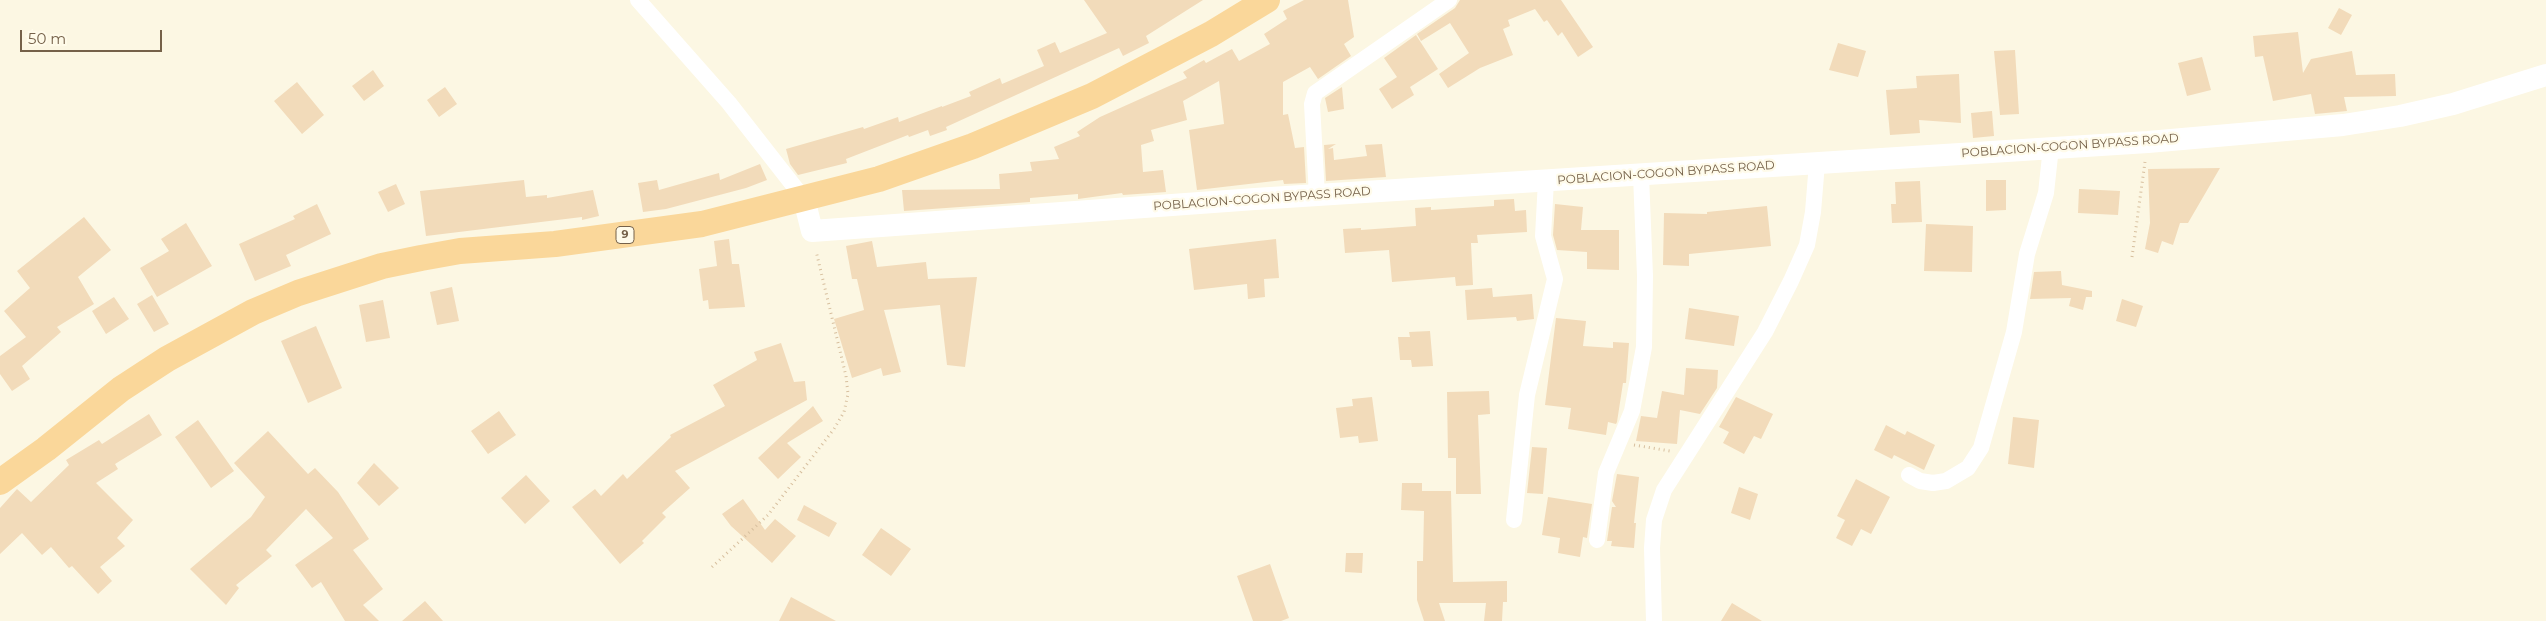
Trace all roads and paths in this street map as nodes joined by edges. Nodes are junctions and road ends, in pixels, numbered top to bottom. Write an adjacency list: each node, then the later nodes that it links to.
1 (638, 0): 11 (street)
2 (1267, 0): 11 (highway, 9)
3 (1449, 0): 10 (street)
4 (2546, 75): 5 (main road, POBLACION-COGON BYPASS ROAD)
5 (2148, 142): 6 (main road, POBLACION-COGON BYPASS ROAD); 13 (path)
6 (2051, 147): 7 (main road, POBLACION-COGON BYPASS ROAD); 16 (street)
7 (1817, 163): 8 (main road, POBLACION-COGON BYPASS ROAD); 15 (street)
8 (1641, 175): 9 (main road, POBLACION-COGON BYPASS ROAD); 14 (street)
9 (1546, 181): 10 (main road, POBLACION-COGON BYPASS ROAD); 18 (street)
10 (1317, 196): 12 (main road, POBLACION-COGON BYPASS ROAD)
11 (804, 199): 12 (main road); 17 (highway, 9)
12 (812, 231): 20 (path)
13 (2132, 257)
14 (1620, 443): 15 (path); 19 (street)
15 (1686, 454): 21 (street)
16 (1909, 476)
17 (0, 482)
18 (1514, 520)
19 (1597, 540)
20 (712, 567)
21 (1654, 621)

